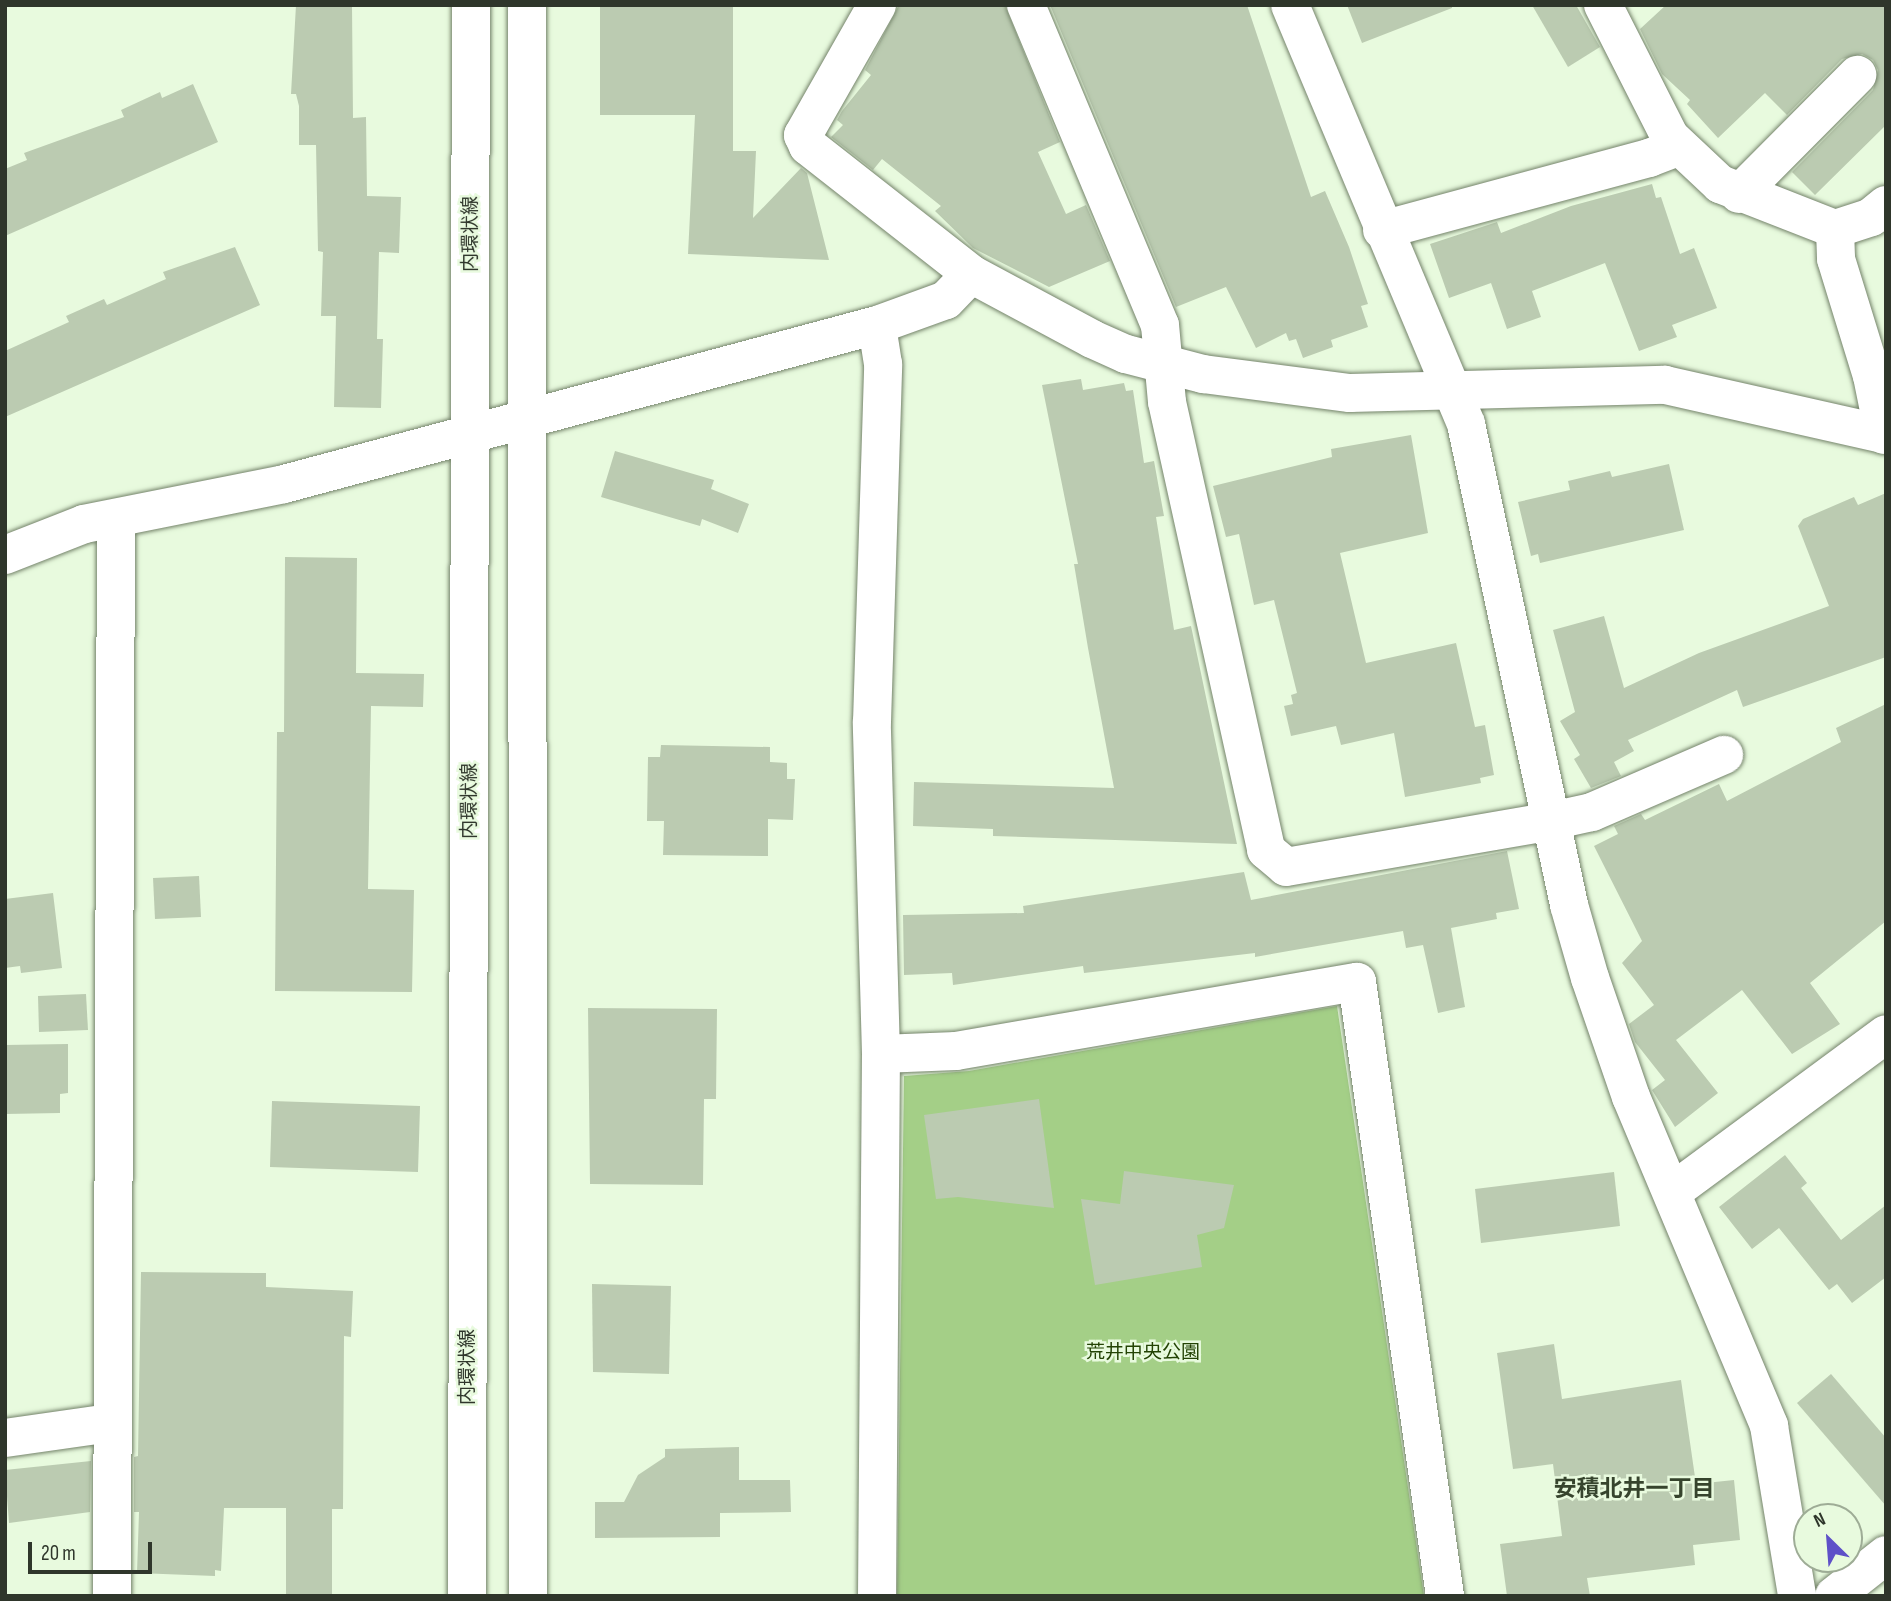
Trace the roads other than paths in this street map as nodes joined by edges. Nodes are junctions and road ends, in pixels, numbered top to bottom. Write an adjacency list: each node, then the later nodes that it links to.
1 (471, 5): 18 (street, 内環状線)
2 (527, 5): 17 (street)
3 (877, 5): 13 (street)
4 (1026, 5): 15 (street)
5 (1290, 5): 12 (street)
6 (1611, 9): 8 (street)
7 (1857, 75): 9 (street)
8 (1677, 147): 9 (street); 12 (street)
9 (1739, 194): 11 (street)
10 (1886, 205): 11 (street)
11 (1835, 229): 19 (street)
12 (1382, 230): 16 (street)
13 (971, 274): 14 (street); 15 (street)
14 (877, 325): 17 (street); 25 (street)
15 (1165, 363): 16 (street); 23 (street)
16 (1454, 391): 19 (street); 23 (street)
17 (528, 416): 18 (street); 32 (street)
18 (471, 430): 20 (street); 31 (street, 内環状線)
19 (1885, 435)
20 (116, 520): 21 (street); 27 (street)
21 (5, 555)
22 (1724, 755): 23 (street)
23 (1551, 821): 26 (street)
24 (1886, 1034): 26 (street)
25 (881, 1054): 33 (street); 34 (street)
26 (1672, 1192): 35 (street)
27 (110, 1423): 28 (street); 30 (street)
28 (5, 1438)
29 (1886, 1555): 36 (street)
30 (112, 1596)
31 (467, 1596)
32 (528, 1596)
33 (877, 1596)
34 (1445, 1596)
35 (1797, 1596)
36 (1833, 1596)

